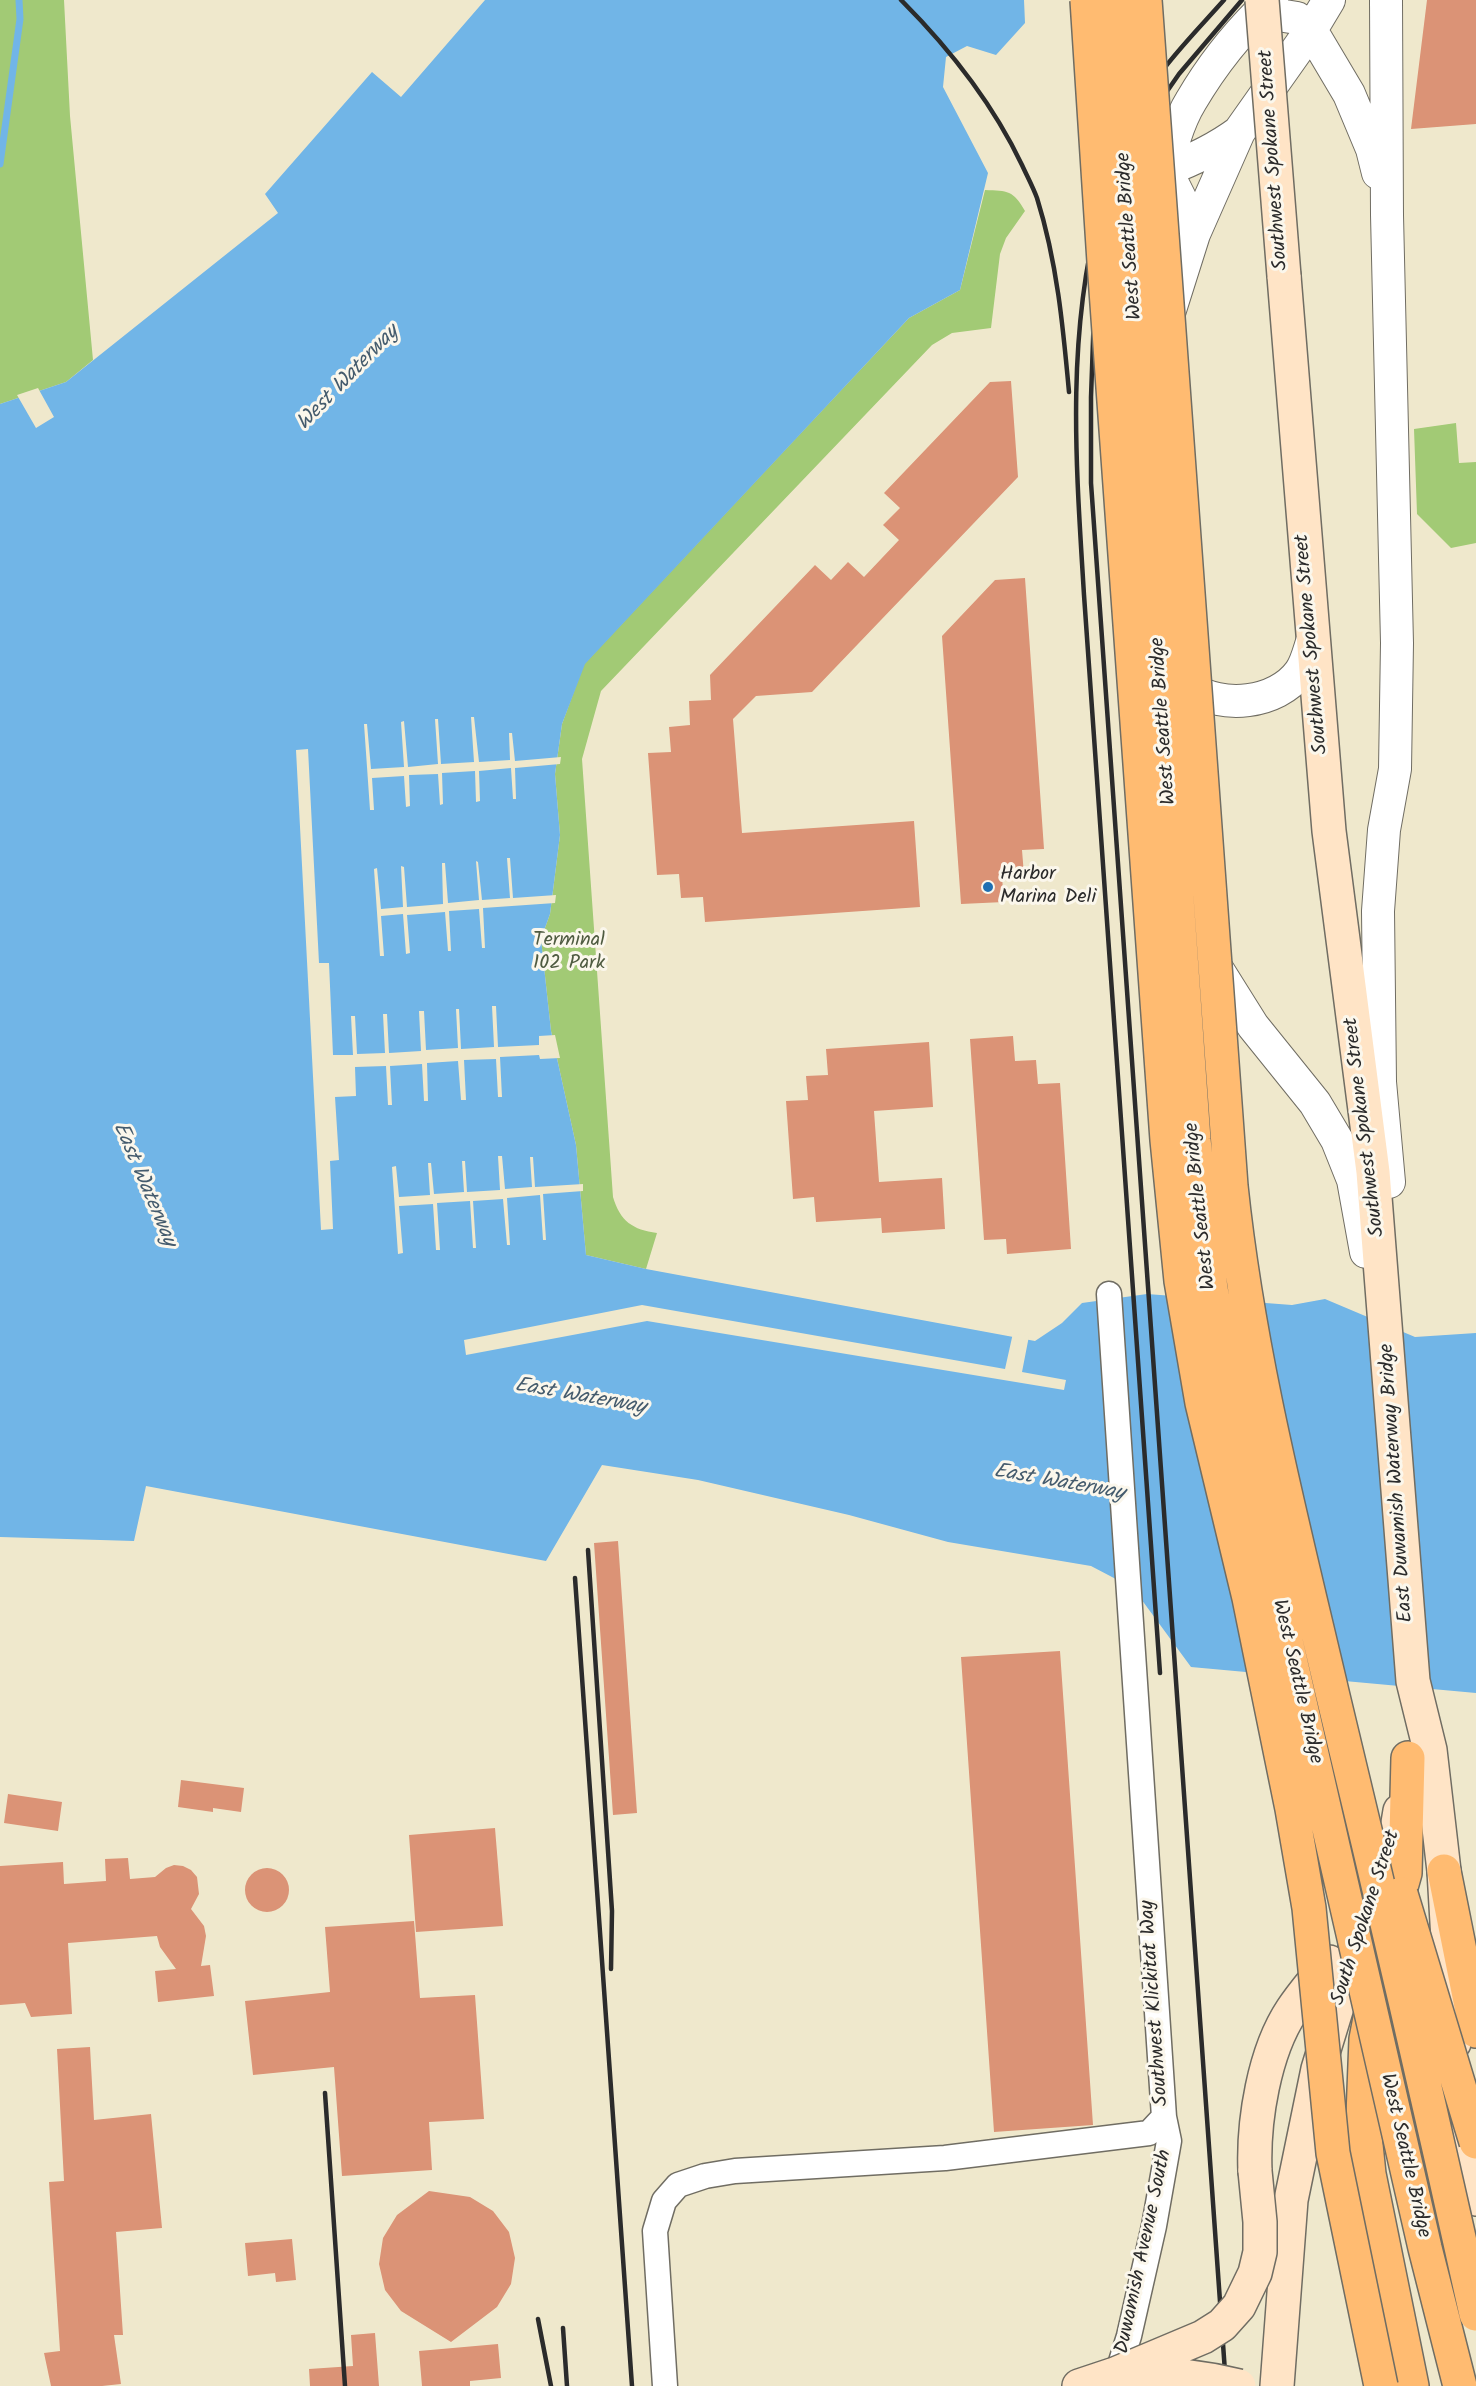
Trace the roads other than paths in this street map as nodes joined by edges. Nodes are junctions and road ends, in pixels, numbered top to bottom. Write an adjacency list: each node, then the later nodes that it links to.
1 (1087, 0): 31 (highway, bridge)
2 (1114, 0): 33 (highway, West Seattle Bridge, bridge)
3 (1145, 0): 16 (highway, West Seattle Bridge, bridge)
4 (1329, 0): 7 (street)
5 (1386, 0): 10 (street)
6 (1264, 4): 7 (street); 9 (street); 12 (main road, Southwest Spokane Street, bridge)
7 (1311, 30): 8 (street); 10 (street)
8 (1239, 132): 9 (street); 11 (street)
9 (1166, 170): 11 (street); 13 (street)
10 (1387, 215): 14 (street)
11 (1194, 234): 13 (street)
12 (1312, 642): 13 (street); 14 (main road, Southwest Spokane Street)
13 (1167, 658): 14 (street)
14 (1384, 1286): 17 (main road, East Duwamish Waterway Bridge)
15 (1109, 1294): 22 (street, Southwest Klickitat Way)
16 (1315, 1620): 23 (highway, bridge); 25 (highway, West Seattle Bridge, bridge)
17 (1413, 1681): 18 (main road, South Spokane Street); 19 (main road)
18 (1408, 1758): 20 (main road, South Spokane Street); 32 (highway)
19 (1444, 1870): 21 (highway); 24 (main road)
20 (1365, 1916): 26 (main road, bridge); 30 (main road, South Spokane Street)
21 (1476, 2031)
22 (1164, 2117): 26 (street, Duwamish Avenue South); 27 (street, Southwest Klickitat Way)
23 (1476, 2142)
24 (1476, 2199)
25 (1476, 2314)
26 (1114, 2380): 28 (main road); 29 (main road, bridge)
27 (665, 2386)
28 (1079, 2386)
29 (1239, 2386)
30 (1277, 2386)
31 (1381, 2386)
32 (1412, 2386)
33 (1460, 2386)

